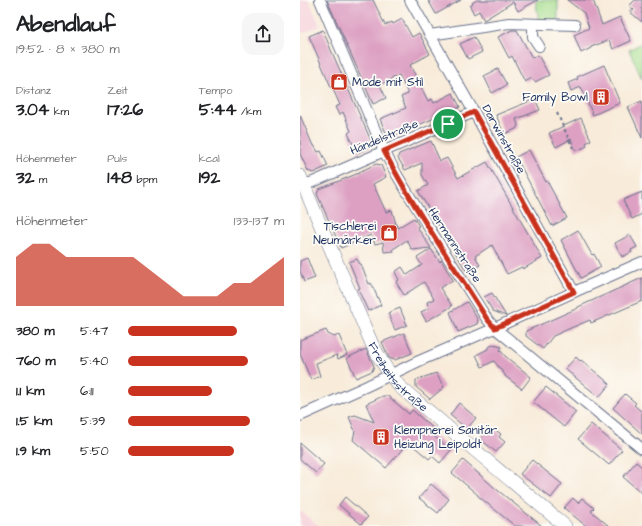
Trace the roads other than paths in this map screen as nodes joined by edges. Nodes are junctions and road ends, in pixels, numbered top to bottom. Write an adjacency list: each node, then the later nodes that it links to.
1 (320, 0): 8 (street, Hermannstraße)
2 (410, 0): 5 (street, Darwinstraße)
3 (533, 24): 4 (street); 5 (street); 6 (street)
4 (575, 25)
5 (430, 35): 7 (street, Darwinstraße)
6 (539, 46)
7 (474, 112): 8 (street, Händelstraße); 11 (street, Darwinstraße)
8 (384, 151): 9 (street, Händelstraße); 12 (street, Hermannstraße)
9 (301, 182): 13 (street, Freiheitsstraße)
10 (641, 264): 11 (street)
11 (574, 292): 12 (street)
12 (495, 328): 13 (street); 15 (street, Hermannstraße)
13 (389, 375): 14 (street); 16 (street, Freiheitsstraße)
14 (300, 416)
15 (642, 449)
16 (565, 526)

